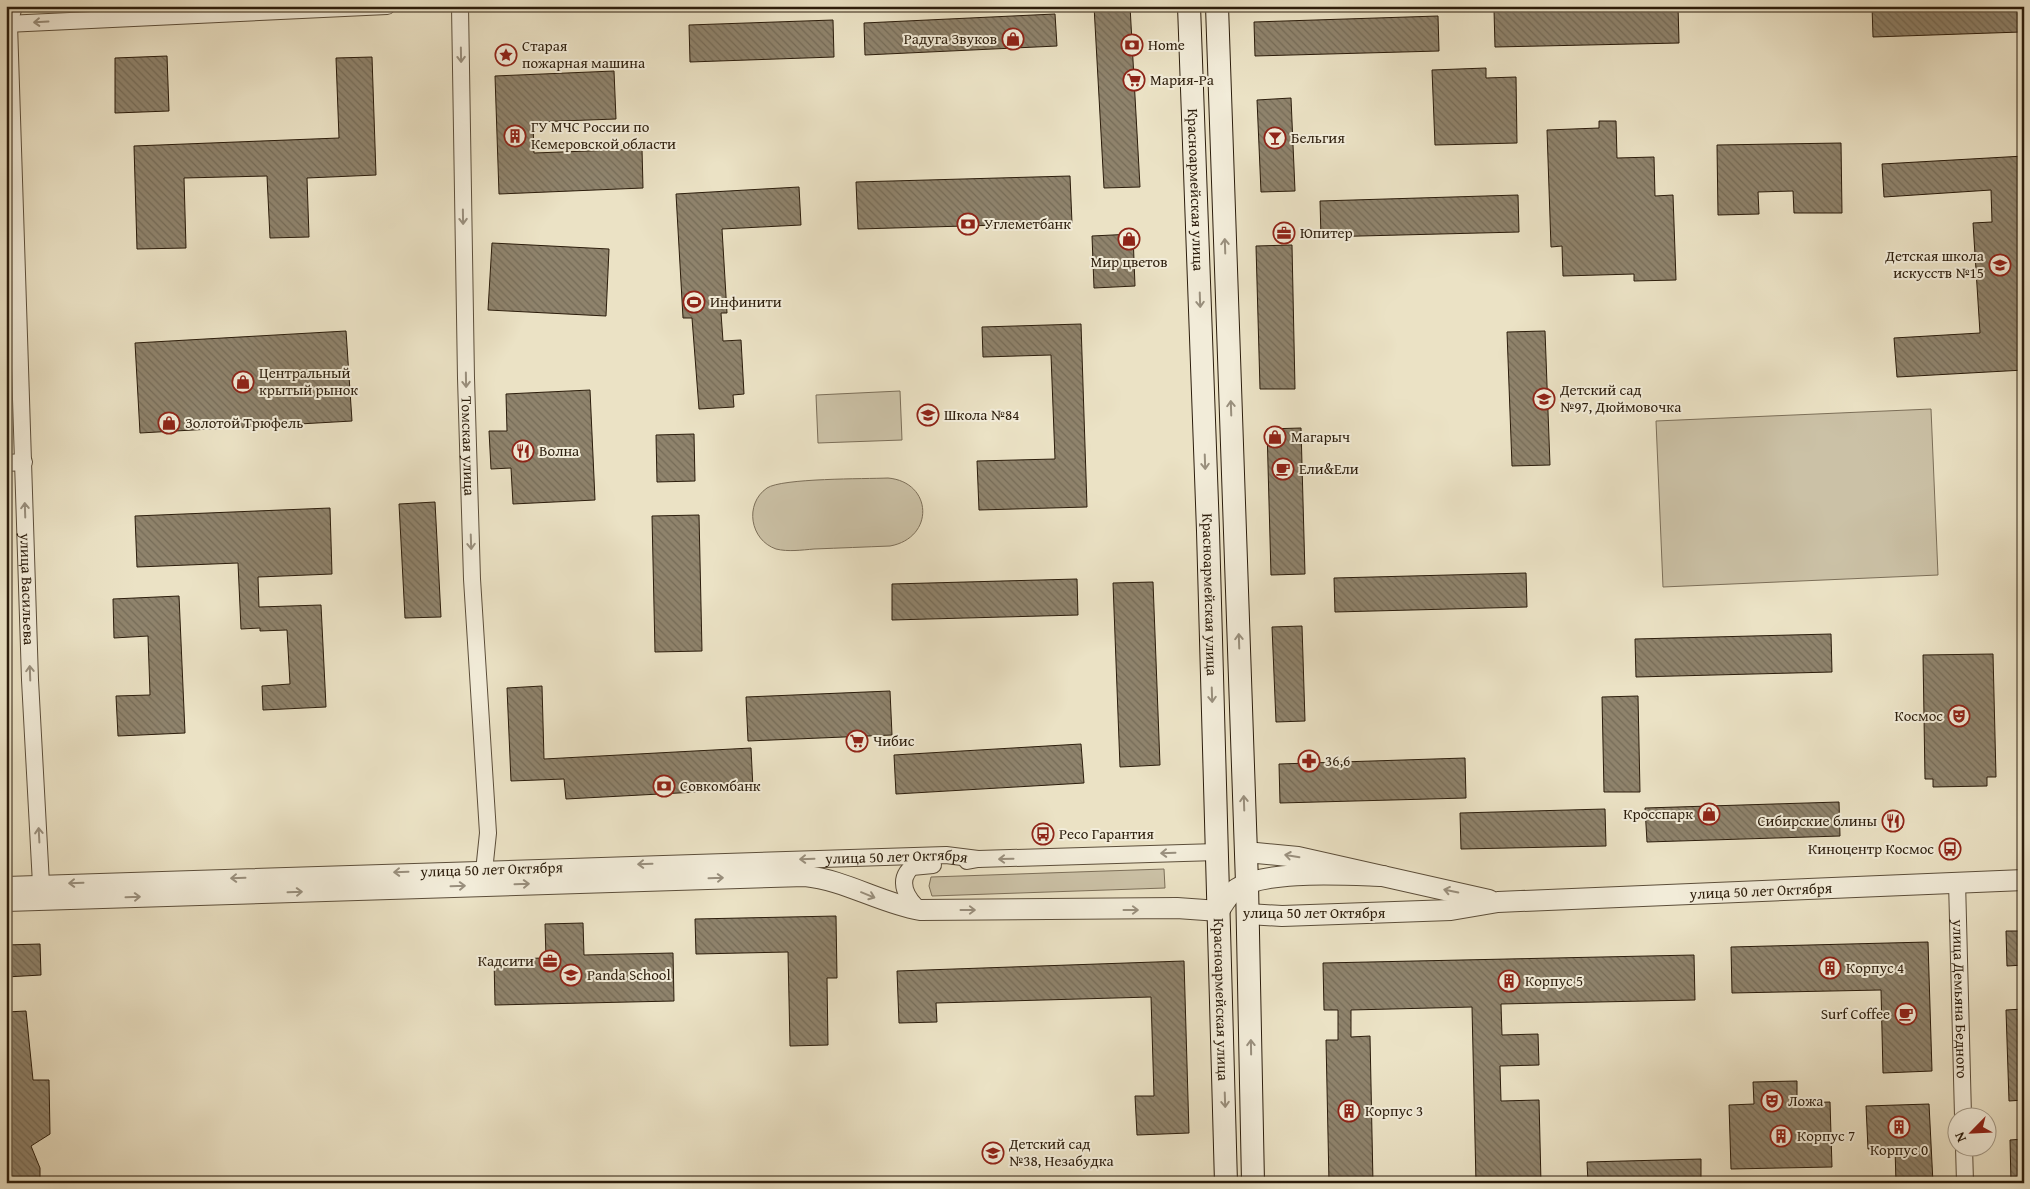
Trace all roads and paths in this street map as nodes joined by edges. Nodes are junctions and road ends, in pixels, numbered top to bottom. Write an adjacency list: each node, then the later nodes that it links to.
1 (14, 6): 6 (street, улица Васильева)
2 (387, 6): 6 (street, one-way to 6)
3 (460, 6): 13 (street, Томская улица, one-way to 13)
4 (1189, 6): 9 (main road, Красноармейская улица, one-way to 9)
5 (1217, 6): 10 (main road, Красноармейская улица, one-way to 5)
6 (8, 24): 7 (street, улица Васильева)
7 (24, 462): 8 (street); 18 (street, улица Васильева, one-way to 7)
8 (6, 463)
9 (1217, 852): 10 (main road, улица 50 лет Октября); 11 (street, улица 50 лет Октября, one-way to 11); 22 (main road, Красноармейская улица)
10 (1246, 852): 12 (street, улица 50 лет Октября, one-way to 10); 16 (main road, Красноармейская улица)
11 (978, 859): 13 (street, улица 50 лет Октября, one-way to 13); 21 (street, улица 50 лет Октября)
12 (1383, 876): 16 (street); 20 (street, улица 50 лет Октября, one-way to 12)
13 (483, 878): 18 (street, улица 50 лет Октября); 21 (street, улица 50 лет Октября, one-way to 21)
14 (2024, 880): 15 (street, улица 50 лет Октября)
15 (1957, 881): 20 (street, улица 50 лет Октября); 24 (street, улица Демьяна Бедного)
16 (1247, 883): 22 (street); 23 (main road, Красноармейская улица)
17 (6, 885): 18 (street, улица 50 лет Октября)
18 (45, 892): 19 (street, улица 50 лет Октября)
19 (6, 901)
20 (1498, 902): 23 (street, улица 50 лет Октября)
21 (920, 910): 22 (street, улица 50 лет Октября, one-way to 22)
22 (1219, 911): 23 (main road, улица 50 лет Октября); 26 (main road, Красноармейская улица, one-way to 26)
23 (1248, 914): 27 (main road, Красноармейская улица, one-way to 23)
24 (1964, 1106)
25 (1964, 1156): 28 (street)
26 (1226, 1183)
27 (1253, 1183)
28 (1965, 1183)

